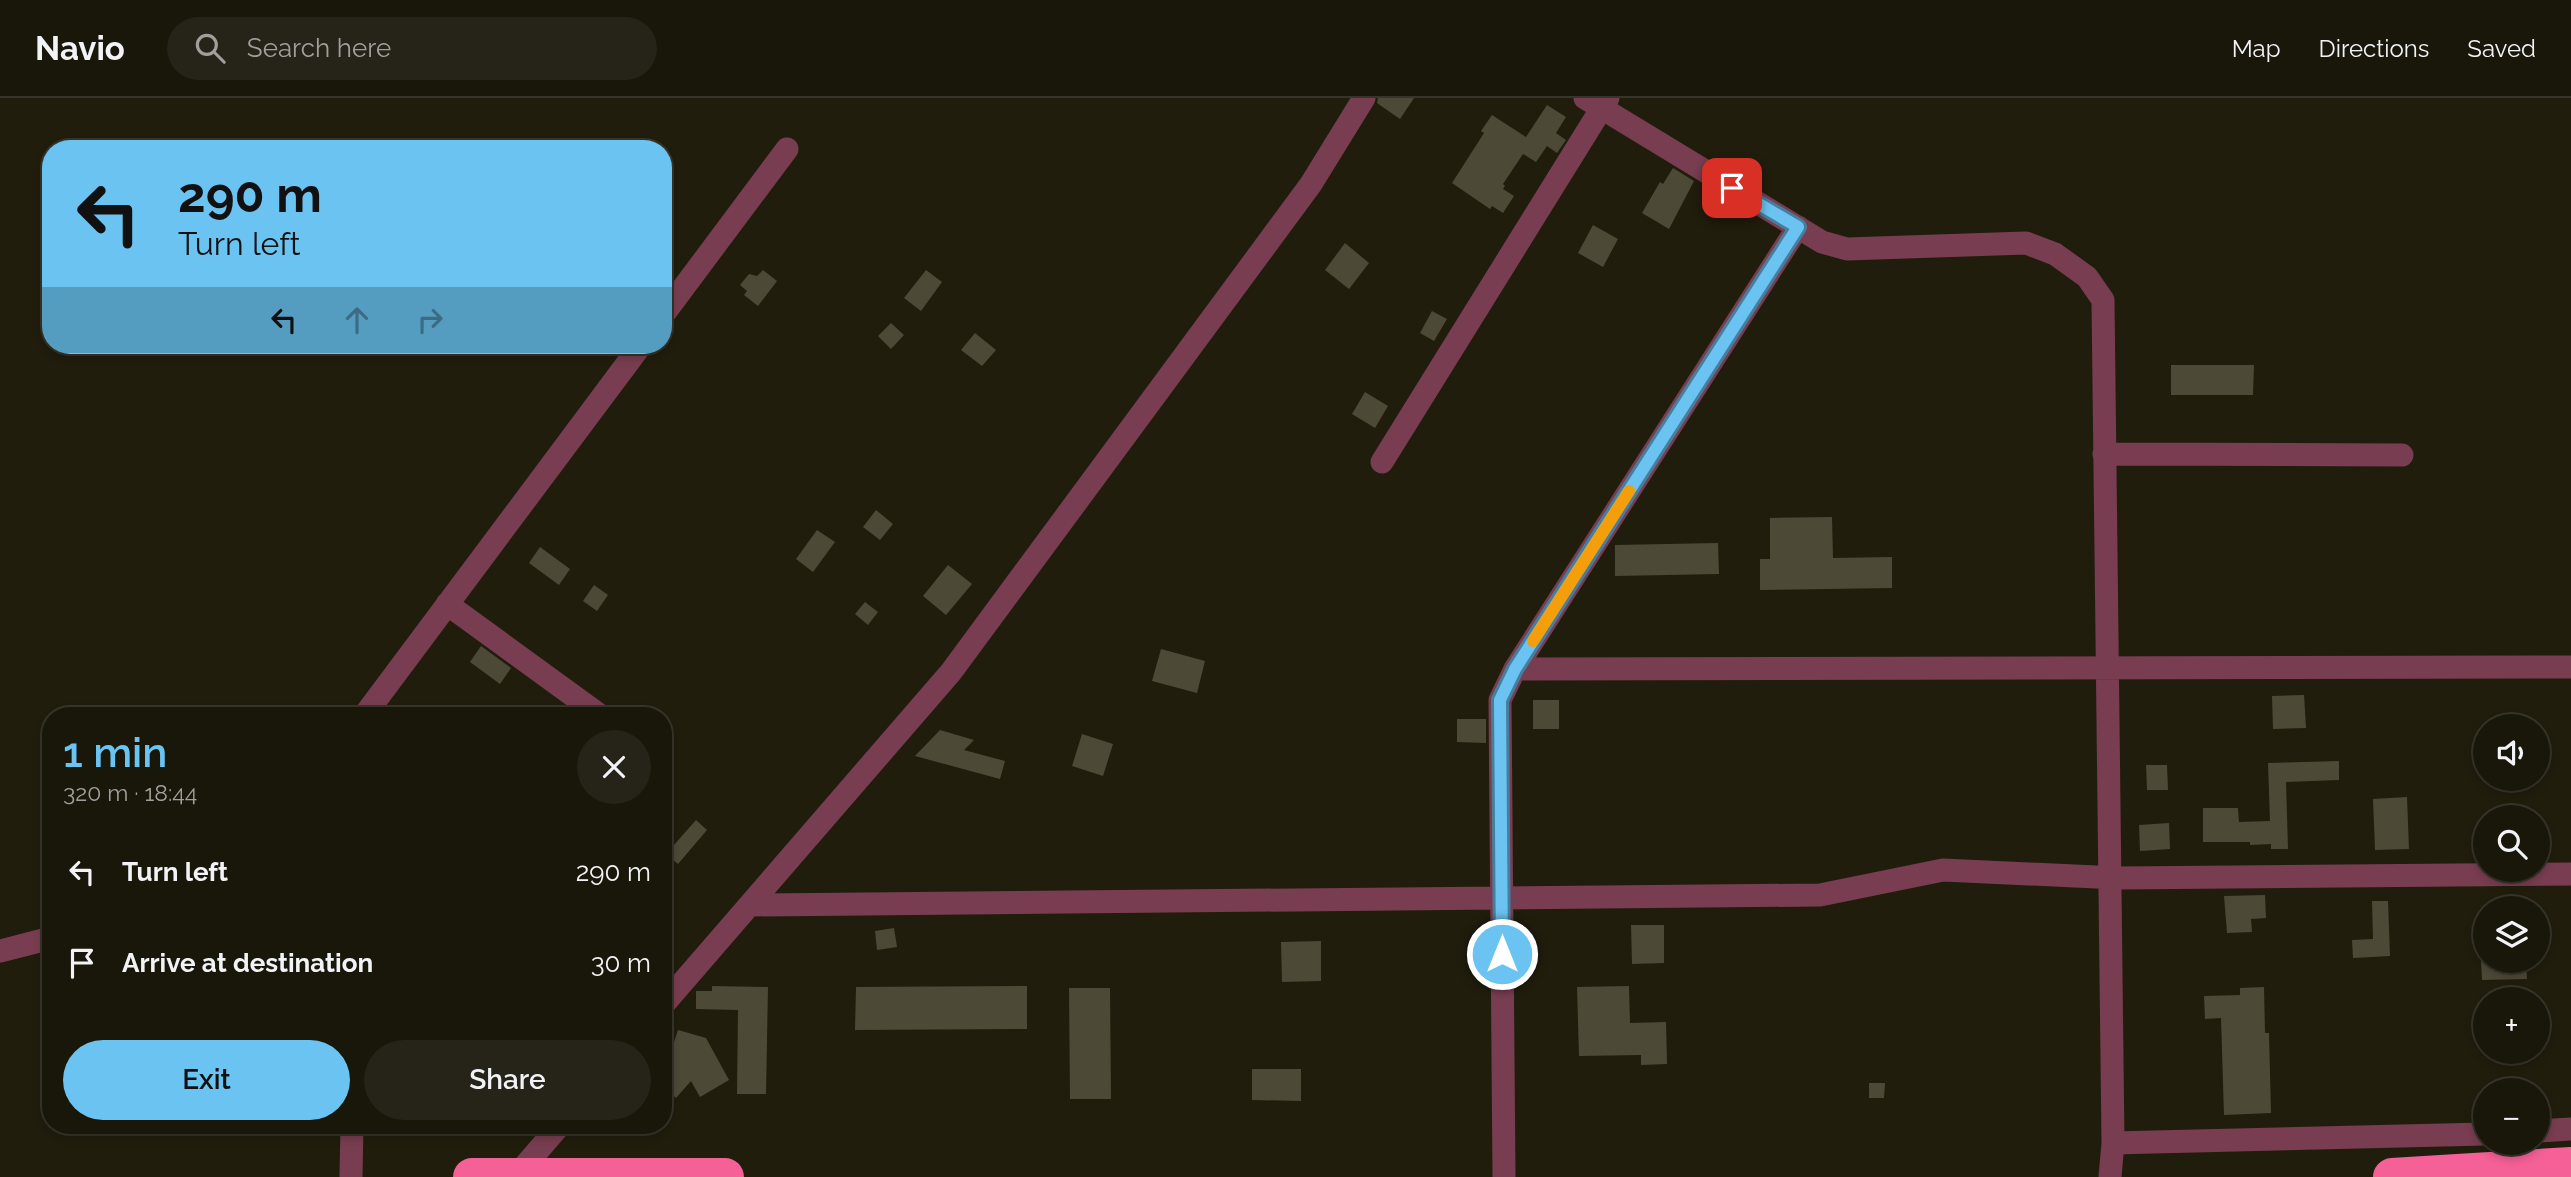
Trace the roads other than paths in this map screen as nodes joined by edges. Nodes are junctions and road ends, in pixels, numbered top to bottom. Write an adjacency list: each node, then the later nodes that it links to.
1 (1364, 98): 19 (street)
2 (1598, 101): 4 (street); 9 (street)
3 (787, 149): 5 (street)
4 (1798, 227): 7 (street); 13 (street)
5 (672, 303)
6 (634, 354): 10 (street)
7 (2104, 454): 8 (street); 11 (street)
8 (2402, 455)
9 (1382, 462)
10 (447, 604): 14 (street); 15 (street)
11 (2105, 667): 12 (street); 13 (street); 17 (street)
12 (2571, 667)
13 (1515, 669): 18 (street)
14 (371, 707)
15 (589, 707)
16 (2571, 874): 17 (street)
17 (2108, 877): 18 (street); 28 (street)
18 (1502, 898): 19 (street); 34 (street)
19 (750, 905): 22 (street)
20 (42, 940): 21 (street)
21 (0, 951)
22 (672, 996)
23 (2571, 1129): 24 (street)
24 (2550, 1130)
25 (352, 1134): 31 (street)
26 (552, 1134): 30 (street)
27 (2473, 1134): 28 (street)
28 (2113, 1143): 35 (street)
29 (2571, 1166): 36 (highway)
30 (516, 1176): 32 (highway); 33 (highway)
31 (351, 1177)
32 (472, 1177)
33 (725, 1177)
34 (1504, 1177)
35 (2110, 1177)
36 (2392, 1177)

